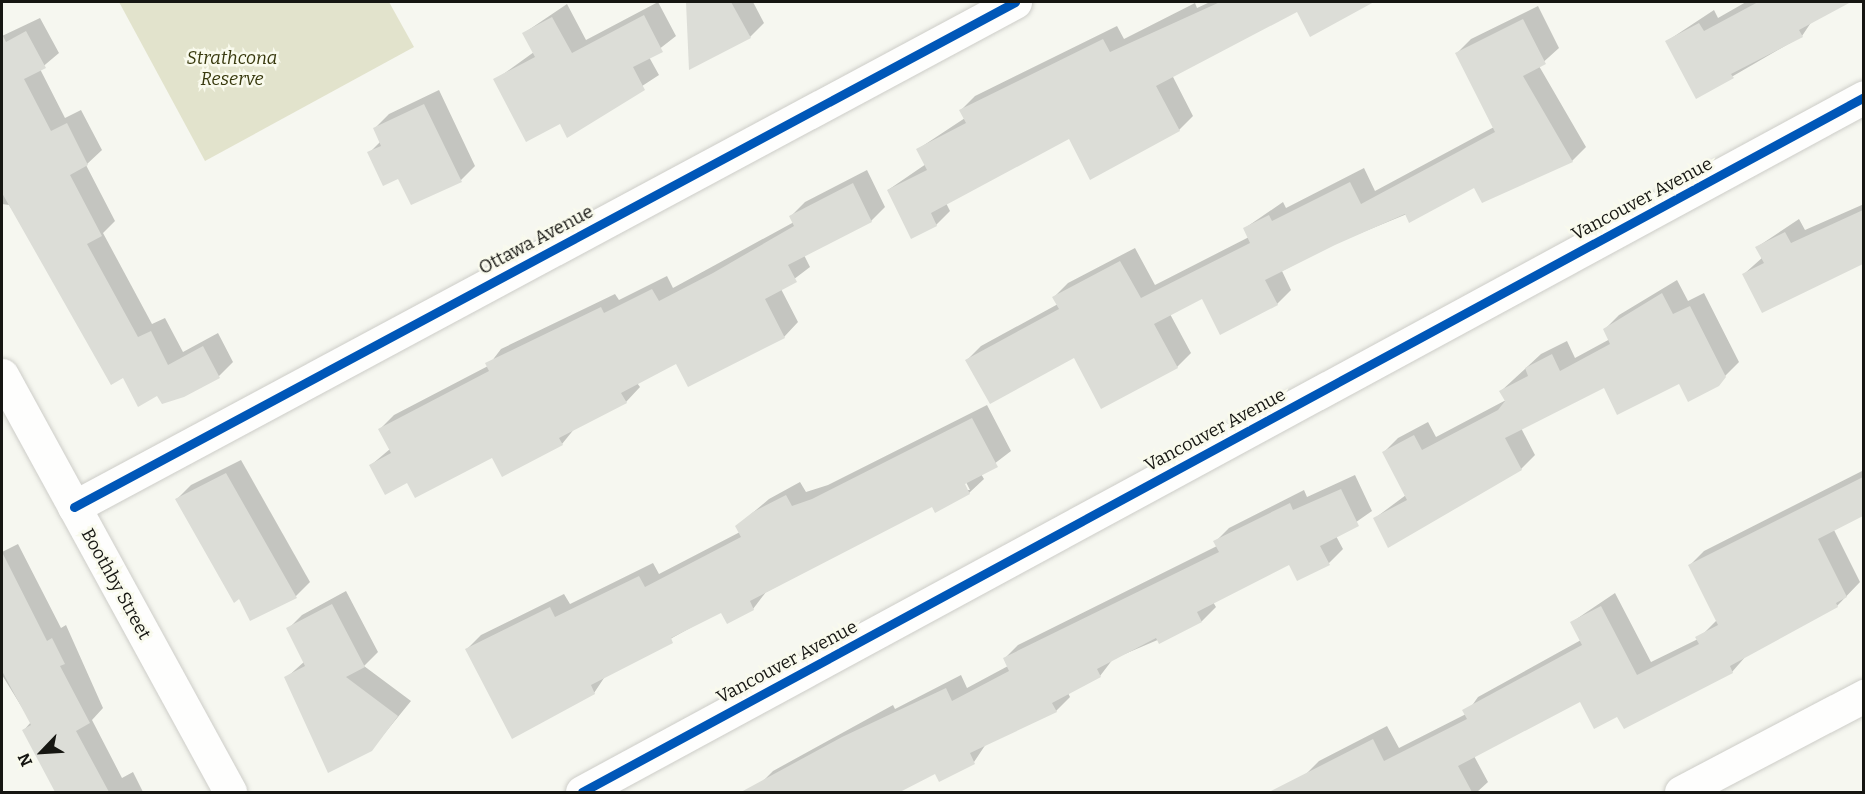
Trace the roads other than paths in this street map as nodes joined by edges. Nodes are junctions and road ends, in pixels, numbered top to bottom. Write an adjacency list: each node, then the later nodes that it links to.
1 (1015, 2): 4 (street, Ottawa Avenue)
2 (1863, 97): 7 (street, Vancouver Avenue)
3 (2, 375): 4 (street, Boothby Street)
4 (74, 507): 6 (street, Boothby Street)
5 (1863, 696): 8 (street)
6 (230, 792)
7 (582, 792)
8 (1681, 792)

